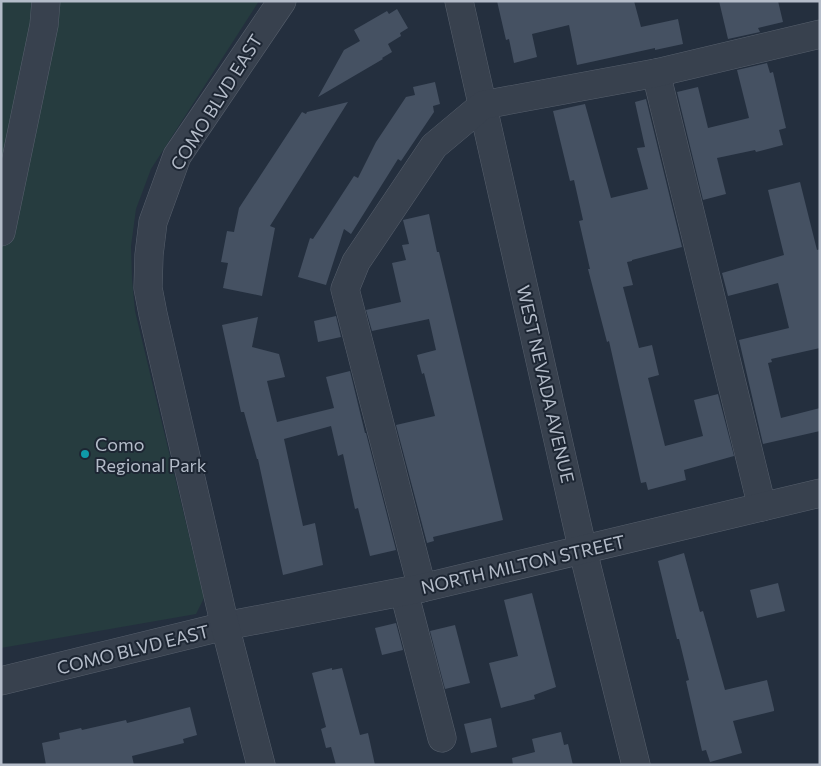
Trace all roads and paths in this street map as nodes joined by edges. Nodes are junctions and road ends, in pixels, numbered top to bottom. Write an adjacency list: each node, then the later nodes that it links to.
1 (46, 1): 7 (street)
2 (282, 1): 12 (street, COMO BLVD EAST)
3 (459, 1): 6 (street, WEST NEVADA AVENUE)
4 (820, 34): 5 (street)
5 (656, 73): 6 (street); 9 (street)
6 (483, 105): 10 (street, WEST NEVADA AVENUE); 11 (street)
7 (1, 232)
8 (820, 493): 9 (street, NORTH MILTON STREET)
9 (762, 507): 10 (street, NORTH MILTON STREET)
10 (583, 550): 11 (street, NORTH MILTON STREET); 16 (street, WEST NEVADA AVENUE)
11 (413, 590): 12 (street, NORTH MILTON STREET); 14 (street)
12 (225, 626): 13 (street, COMO BLVD EAST); 15 (street)
13 (1, 681)
14 (442, 738)
15 (261, 765)
16 (636, 765)

